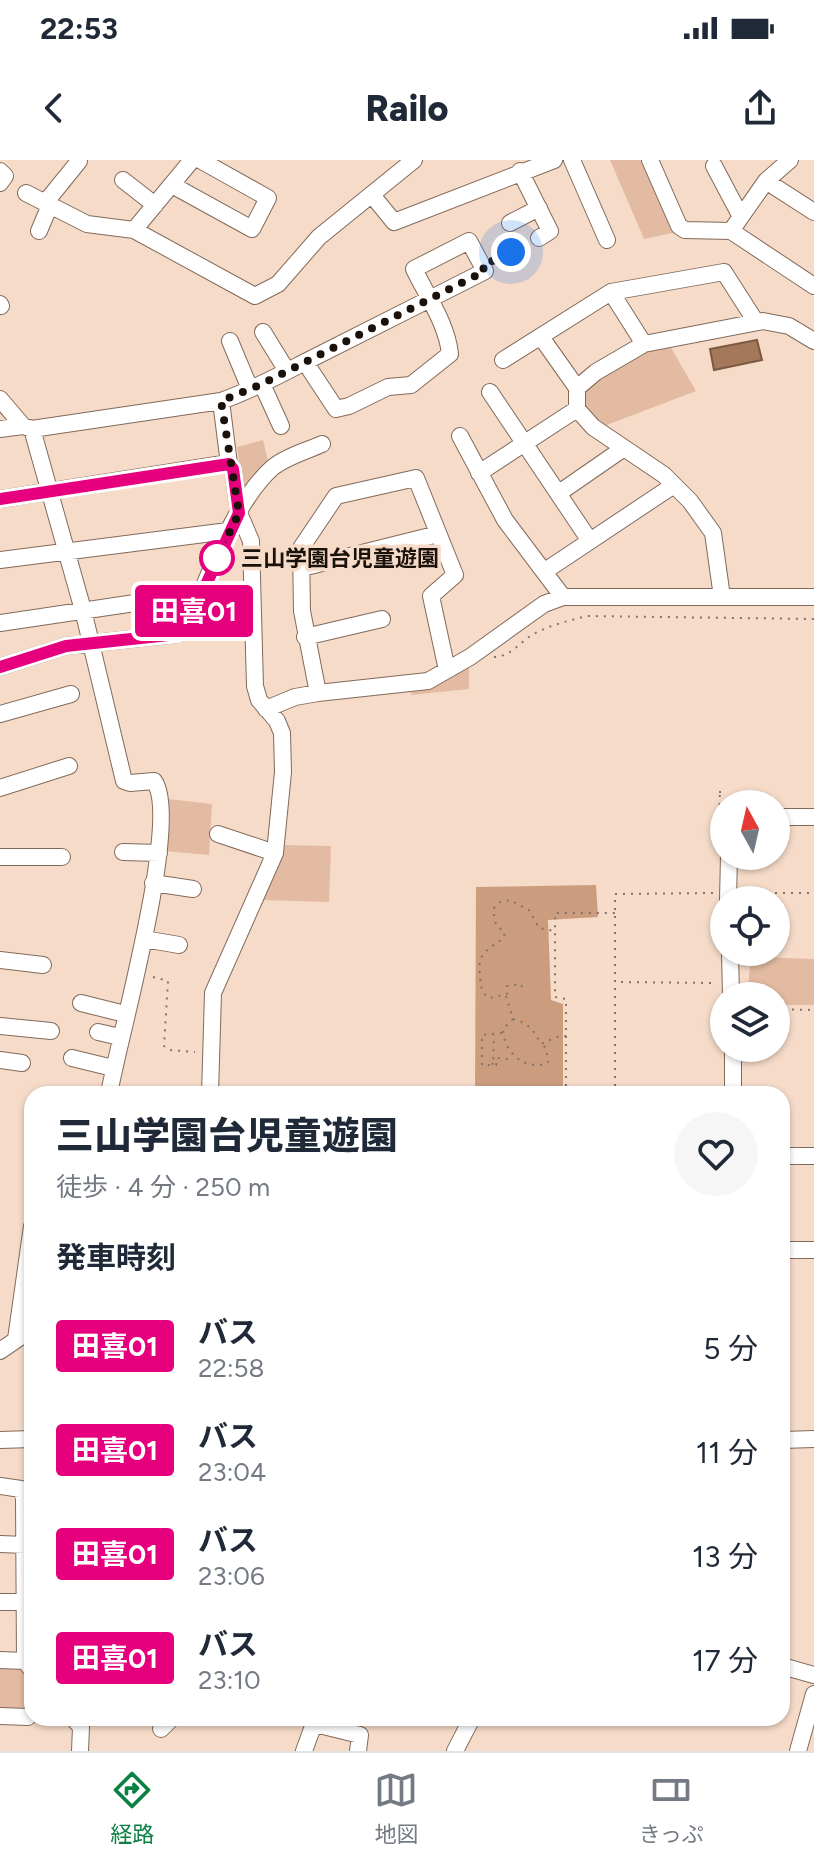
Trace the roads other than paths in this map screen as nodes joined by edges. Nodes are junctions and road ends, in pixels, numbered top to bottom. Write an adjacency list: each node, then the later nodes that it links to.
1 (192, 160): 15 (street)
2 (200, 160): 15 (street)
3 (414, 160): 17 (street)
4 (554, 160): 11 (street)
5 (572, 160): 28 (street)
6 (650, 160): 26 (street)
7 (790, 160): 13 (street)
8 (79, 161): 18 (street)
9 (714, 166): 22 (street)
10 (0, 171): 14 (street)
11 (520, 171): 17 (street); 20 (street)
12 (123, 180): 19 (street)
13 (766, 181): 21 (street); 22 (street)
14 (0, 183)
15 (172, 185): 19 (street)
16 (26, 193): 18 (street)
17 (372, 195): 24 (street)
18 (47, 204): 24 (street); 25 (street)
19 (155, 205): 24 (street)
20 (539, 208): 23 (street); 27 (street)
21 (814, 212)
22 (740, 215): 26 (street)
23 (510, 223)
24 (134, 230)
25 (39, 231)
26 (731, 231): 29 (street)
27 (539, 238)
28 (607, 240)
29 (814, 286)
30 (611, 292): 32 (street); 34 (street); 37 (street)
31 (429, 299): 31 (street); 39 (street); 39 (street)
32 (756, 322): 36 (street); 37 (street)
33 (263, 332): 40 (street)
34 (541, 337): 38 (street); 42 (street)
35 (230, 341): 41 (street)
36 (814, 341)
37 (644, 344): 42 (street)
38 (503, 360)
39 (305, 362): 40 (street)
40 (287, 371): 41 (street)
41 (256, 387): 45 (street); 47 (street)
42 (577, 388): 46 (street)
43 (490, 392): 52 (street)
44 (0, 399): 48 (street)
45 (221, 401): 48 (street); 54 (street)
46 (577, 409): 52 (street); 53 (street)
47 (281, 426)
48 (28, 428): 49 (street); 57 (street)
49 (0, 429)
50 (460, 436): 55 (street)
51 (322, 444): 60 (street)
52 (523, 444): 55 (street); 58 (street)
53 (624, 448): 56 (street); 58 (street)
54 (229, 464): 57 (street); 60 (street)
55 (479, 473): 67 (street)
56 (674, 485): 63 (street); 70 (street)
57 (49, 491): 59 (street); 64 (street)
58 (559, 493): 63 (street)
59 (0, 499)
60 (239, 513): 61 (street); 81 (street)
61 (228, 531): 64 (street); 68 (street)
62 (438, 534): 66 (street); 66 (street); 78 (street)
63 (590, 541): 67 (street)
64 (66, 552): 65 (street); 72 (street)
65 (0, 560)
66 (302, 568): 75 (street)
67 (545, 571): 69 (street)
68 (202, 593): 72 (street); 76 (street)
69 (563, 597): 70 (street); 78 (street)
70 (722, 597): 71 (street)
71 (814, 597)
72 (83, 610): 74 (street); 76 (street)
73 (382, 619): 75 (street)
74 (0, 623)
75 (305, 637): 79 (street)
76 (91, 642): 77 (street); 89 (street)
77 (0, 667)
78 (447, 670): 79 (street)
79 (318, 693): 81 (street)
80 (71, 694): 82 (street)
81 (266, 709): 90 (street)
82 (0, 714)
83 (69, 766): 84 (street)
84 (0, 788)
85 (790, 817): 86 (street)
86 (814, 817)
87 (218, 834): 90 (street)
88 (123, 852): 89 (street)
89 (159, 853): 93 (street)
90 (275, 853): 111 (street)
91 (0, 857): 92 (street)
92 (62, 857)
93 (153, 883): 94 (street); 95 (street)
94 (193, 889)
95 (144, 939): 96 (street); 100 (street)
96 (179, 945)
97 (0, 960): 98 (street)
98 (43, 965)
99 (81, 1003): 100 (street)
100 (125, 1014): 104 (street)
101 (0, 1026): 102 (street)
102 (51, 1031)
103 (98, 1032): 104 (street)
104 (120, 1037): 109 (street)
105 (72, 1058): 109 (street)
106 (0, 1060): 108 (street)
107 (733, 1062): 112 (street)
108 (22, 1063)
109 (113, 1068): 110 (street)
110 (110, 1086)
111 (210, 1086)
112 (733, 1086)
113 (790, 1156): 114 (street)
114 (814, 1156)
115 (790, 1251): 116 (street)
116 (813, 1252)
117 (24, 1282): 119 (street)
118 (24, 1334): 119 (street)
119 (16, 1339): 120 (street)
120 (0, 1351)
121 (24, 1439): 123 (street)
122 (814, 1439): 124 (street)
123 (0, 1440)
124 (790, 1440)
125 (0, 1486): 126 (street)
126 (24, 1498)
127 (0, 1544): 128 (street)
128 (24, 1545)
129 (0, 1602): 130 (street)
130 (24, 1602)
131 (0, 1660): 132 (street)
132 (24, 1664)
133 (790, 1668): 134 (street)
134 (814, 1675)
135 (814, 1694): 146 (street)
136 (0, 1716): 137 (street)
137 (24, 1717)
138 (80, 1726): 142 (street)
139 (314, 1726): 143 (street)
140 (332, 1726): 144 (street)
141 (468, 1726): 145 (street)
142 (80, 1751)
143 (304, 1751)
144 (358, 1751)
145 (455, 1751)
146 (798, 1751)

